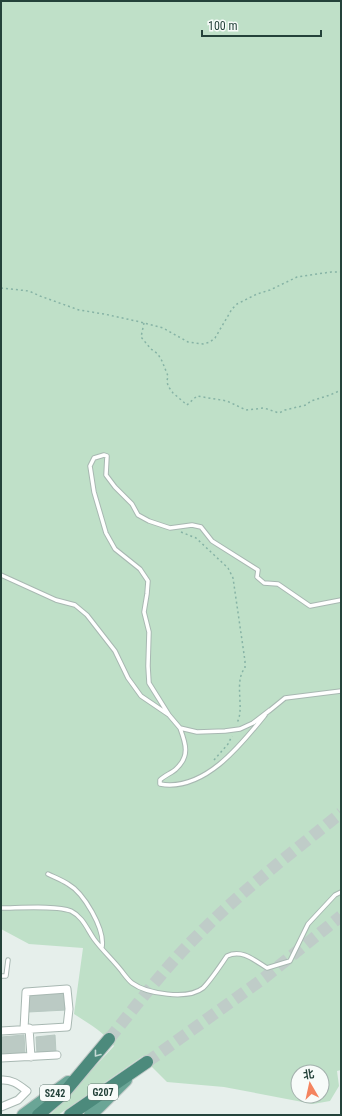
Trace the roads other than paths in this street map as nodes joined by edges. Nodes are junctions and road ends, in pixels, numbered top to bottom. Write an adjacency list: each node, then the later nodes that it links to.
1 (1, 575): 5 (lane)
2 (341, 600): 5 (lane)
3 (341, 691): 4 (lane)
4 (270, 710): 6 (lane); 6 (lane)
5 (169, 715): 6 (lane)
6 (180, 728)
7 (48, 874): 10 (lane)
8 (341, 892): 10 (lane)
9 (1, 908): 10 (lane)
10 (102, 947)
11 (8, 960): 12 (lane)
12 (1, 976)
13 (27, 1029): 13 (street); 14 (street); 17 (street)
14 (1, 1031)
15 (109, 1039): 20 (highway, one-way to 20)
16 (56, 1056): 17 (street)
17 (31, 1057): 18 (street)
18 (1, 1058)
19 (147, 1062): 21 (highway)
20 (85, 1068): 24 (main road, S242); 25 (highway, G207)
21 (136, 1070): 26 (highway, G207); 27 (main road)
22 (1, 1080): 23 (street)
23 (1, 1107)
24 (23, 1115)
25 (38, 1115)
26 (70, 1115)
27 (90, 1115)

